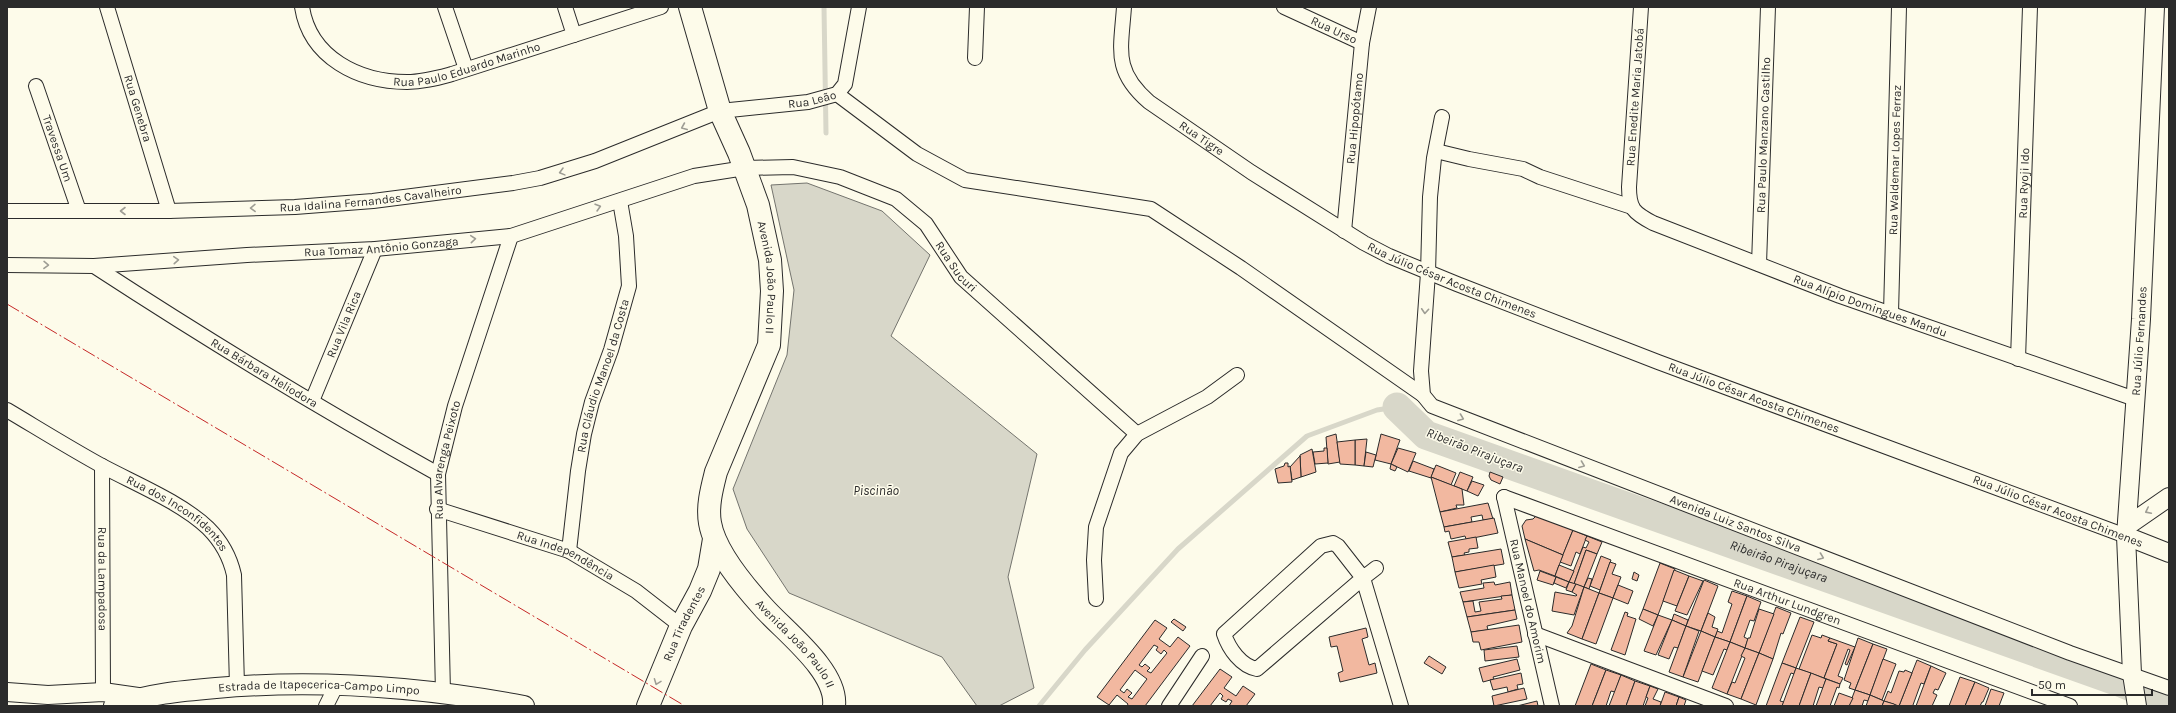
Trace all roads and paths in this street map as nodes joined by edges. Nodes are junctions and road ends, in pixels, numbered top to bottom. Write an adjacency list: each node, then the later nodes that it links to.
1 (107, 7): 29 (street, Rua Genebra)
2 (302, 7): 20 (street, Rua Paulo Eduardo Marinho)
3 (445, 7): 20 (street)
4 (565, 7): 17 (street)
5 (661, 7): 17 (street, Rua Paulo Eduardo Marinho)
6 (690, 7): 24 (main road, Avenida João Paulo II)
7 (858, 7): 22 (street, Rua Leão)
8 (977, 7): 19 (street)
9 (1124, 7): 32 (street, Rua Tigre)
10 (1284, 7): 18 (street, Rua Urso)
11 (1369, 7): 18 (street, Rua Hipopótamo)
12 (1640, 7): 28 (street, Rua Enedite Maria Jatobá)
13 (1768, 7): 35 (street, Rua Paulo Manzano Castilho)
14 (1899, 7): 39 (street, Rua Waldemar Lopes Ferraz)
15 (2030, 7): 40 (street, Rua Ryoji Ido)
16 (2155, 7): 43 (street, Rua Júlio Fernandes)
17 (574, 35): 20 (street, Rua Paulo Eduardo Marinho)
18 (1362, 43): 32 (street, Rua Hipopótamo)
19 (975, 58)
20 (466, 69)
21 (36, 86): 31 (street, Travessa Um)
22 (837, 94): 24 (street, Rua Leão); 42 (street, Avenida Luiz Santos Silva)
23 (1442, 117): 25 (street)
24 (723, 118): 26 (main road, Avenida João Paulo II); 29 (street, Rua Idalina Fernandes Cavalheiro, one-way to 29)
25 (1436, 150): 28 (street); 38 (street)
26 (742, 161): 27 (street, Rua Tomaz Antônio Gonzaga); 46 (street, Rua Sucuri); 53 (main road, Avenida João Paulo II)
27 (620, 201): 33 (street, Rua Tomaz Antônio Gonzaga, one-way to 27); 54 (street, Rua Cláudio Manoel da Costa)
28 (1632, 207): 35 (street, Rua Alípio Domingues Mandu)
29 (168, 210): 31 (street, Rua Idalina Fernandes Cavalheiro, one-way to 31)
30 (7, 211): 31 (street, Rua Idalina Fernandes Cavalheiro)
31 (79, 211)
32 (1344, 231): 38 (street, Rua Júlio César Acosta Chimenes)
33 (511, 236): 34 (street, Rua Tomaz Antônio Gonzaga, one-way to 33); 48 (street, Rua Alvarenga Peixoto)
34 (375, 248): 37 (street, Rua Tomaz Antônio Gonzaga, one-way to 34); 44 (street, Rua Vila Rica)
35 (1759, 264): 39 (street, Rua Alípio Domingues Mandu)
36 (7, 265): 37 (street, Rua Tomaz Antônio Gonzaga, one-way to 37)
37 (94, 266): 44 (street, Rua Bárbara Heliodora)
38 (1428, 272): 42 (street, one-way to 42); 52 (street, Rua Júlio César Acosta Chimenes)
39 (1891, 313): 40 (street, Rua Alípio Domingues Mandu)
40 (2018, 359): 43 (street, Rua Alípio Domingues Mandu)
41 (1237, 375): 46 (street)
42 (1423, 395): 64 (street, Avenida Luiz Santos Silva, one-way to 64)
43 (2135, 399): 52 (street, Rua Júlio Fernandes)
44 (312, 401): 48 (street, Rua Bárbara Heliodora)
45 (7, 410): 47 (street, Rua dos Inconfidentes)
46 (1137, 434): 60 (street)
47 (102, 466): 66 (street, Rua dos Inconfidentes); 70 (street, Rua da Lampadosa)
48 (438, 474): 51 (street, Rua Alvarenga Peixoto)
49 (1504, 497): 62 (street, Rua Manoel do Amorim); 81 (street, Rua Arthur Lundgren)
50 (2169, 497): 52 (street, one-way to 52)
51 (437, 509): 54 (street, Rua Independência); 69 (street, Rua Alvarenga Peixoto)
52 (2127, 531): 55 (street, Rua Júlio César Acosta Chimenes); 64 (street, Rua Júlio Fernandes)
53 (714, 539): 58 (main road, Rua Tiradentes); 59 (main road, Avenida João Paulo II)
54 (569, 551): 61 (street, Rua Independência)
55 (2169, 553)
56 (1376, 568): 57 (street)
57 (1363, 578): 57 (street); 78 (street)
58 (703, 583): 59 (main road); 61 (main road, Rua Tiradentes)
59 (745, 586): 76 (main road, Avenida João Paulo II)
60 (1096, 599)
61 (681, 626): 75 (main road, Rua Tiradentes, one-way to 75)
62 (1535, 634): 79 (street, Rua Manoel do Amorim); 80 (street)
63 (1202, 656): 77 (street)
64 (2132, 680): 67 (street, Avenida Luiz Santos Silva); 82 (street, Rua Júlio Fernandes)
65 (337, 684): 66 (main road, Estrada de Itapecerica-Campo Limpo); 69 (main road, Estrada de Itapecerica-Campo Limpo); 73 (street)
66 (237, 686): 71 (main road, Estrada de Itapecerica-Campo Limpo)
67 (2169, 688)
68 (7, 692): 70 (street)
69 (443, 693): 72 (main road, Estrada de Itapecerica-Campo Limpo)
70 (108, 699): 71 (main road, Estrada de Itapecerica-Campo Limpo)
71 (138, 702)
72 (495, 703): 74 (main road, Estrada de Itapecerica-Campo Limpo)
73 (326, 706)
74 (524, 706)
75 (648, 706)
76 (834, 706)
77 (1169, 706)
78 (1401, 706)
79 (1552, 706)
80 (1726, 706)
81 (2070, 706)
82 (2137, 706)

